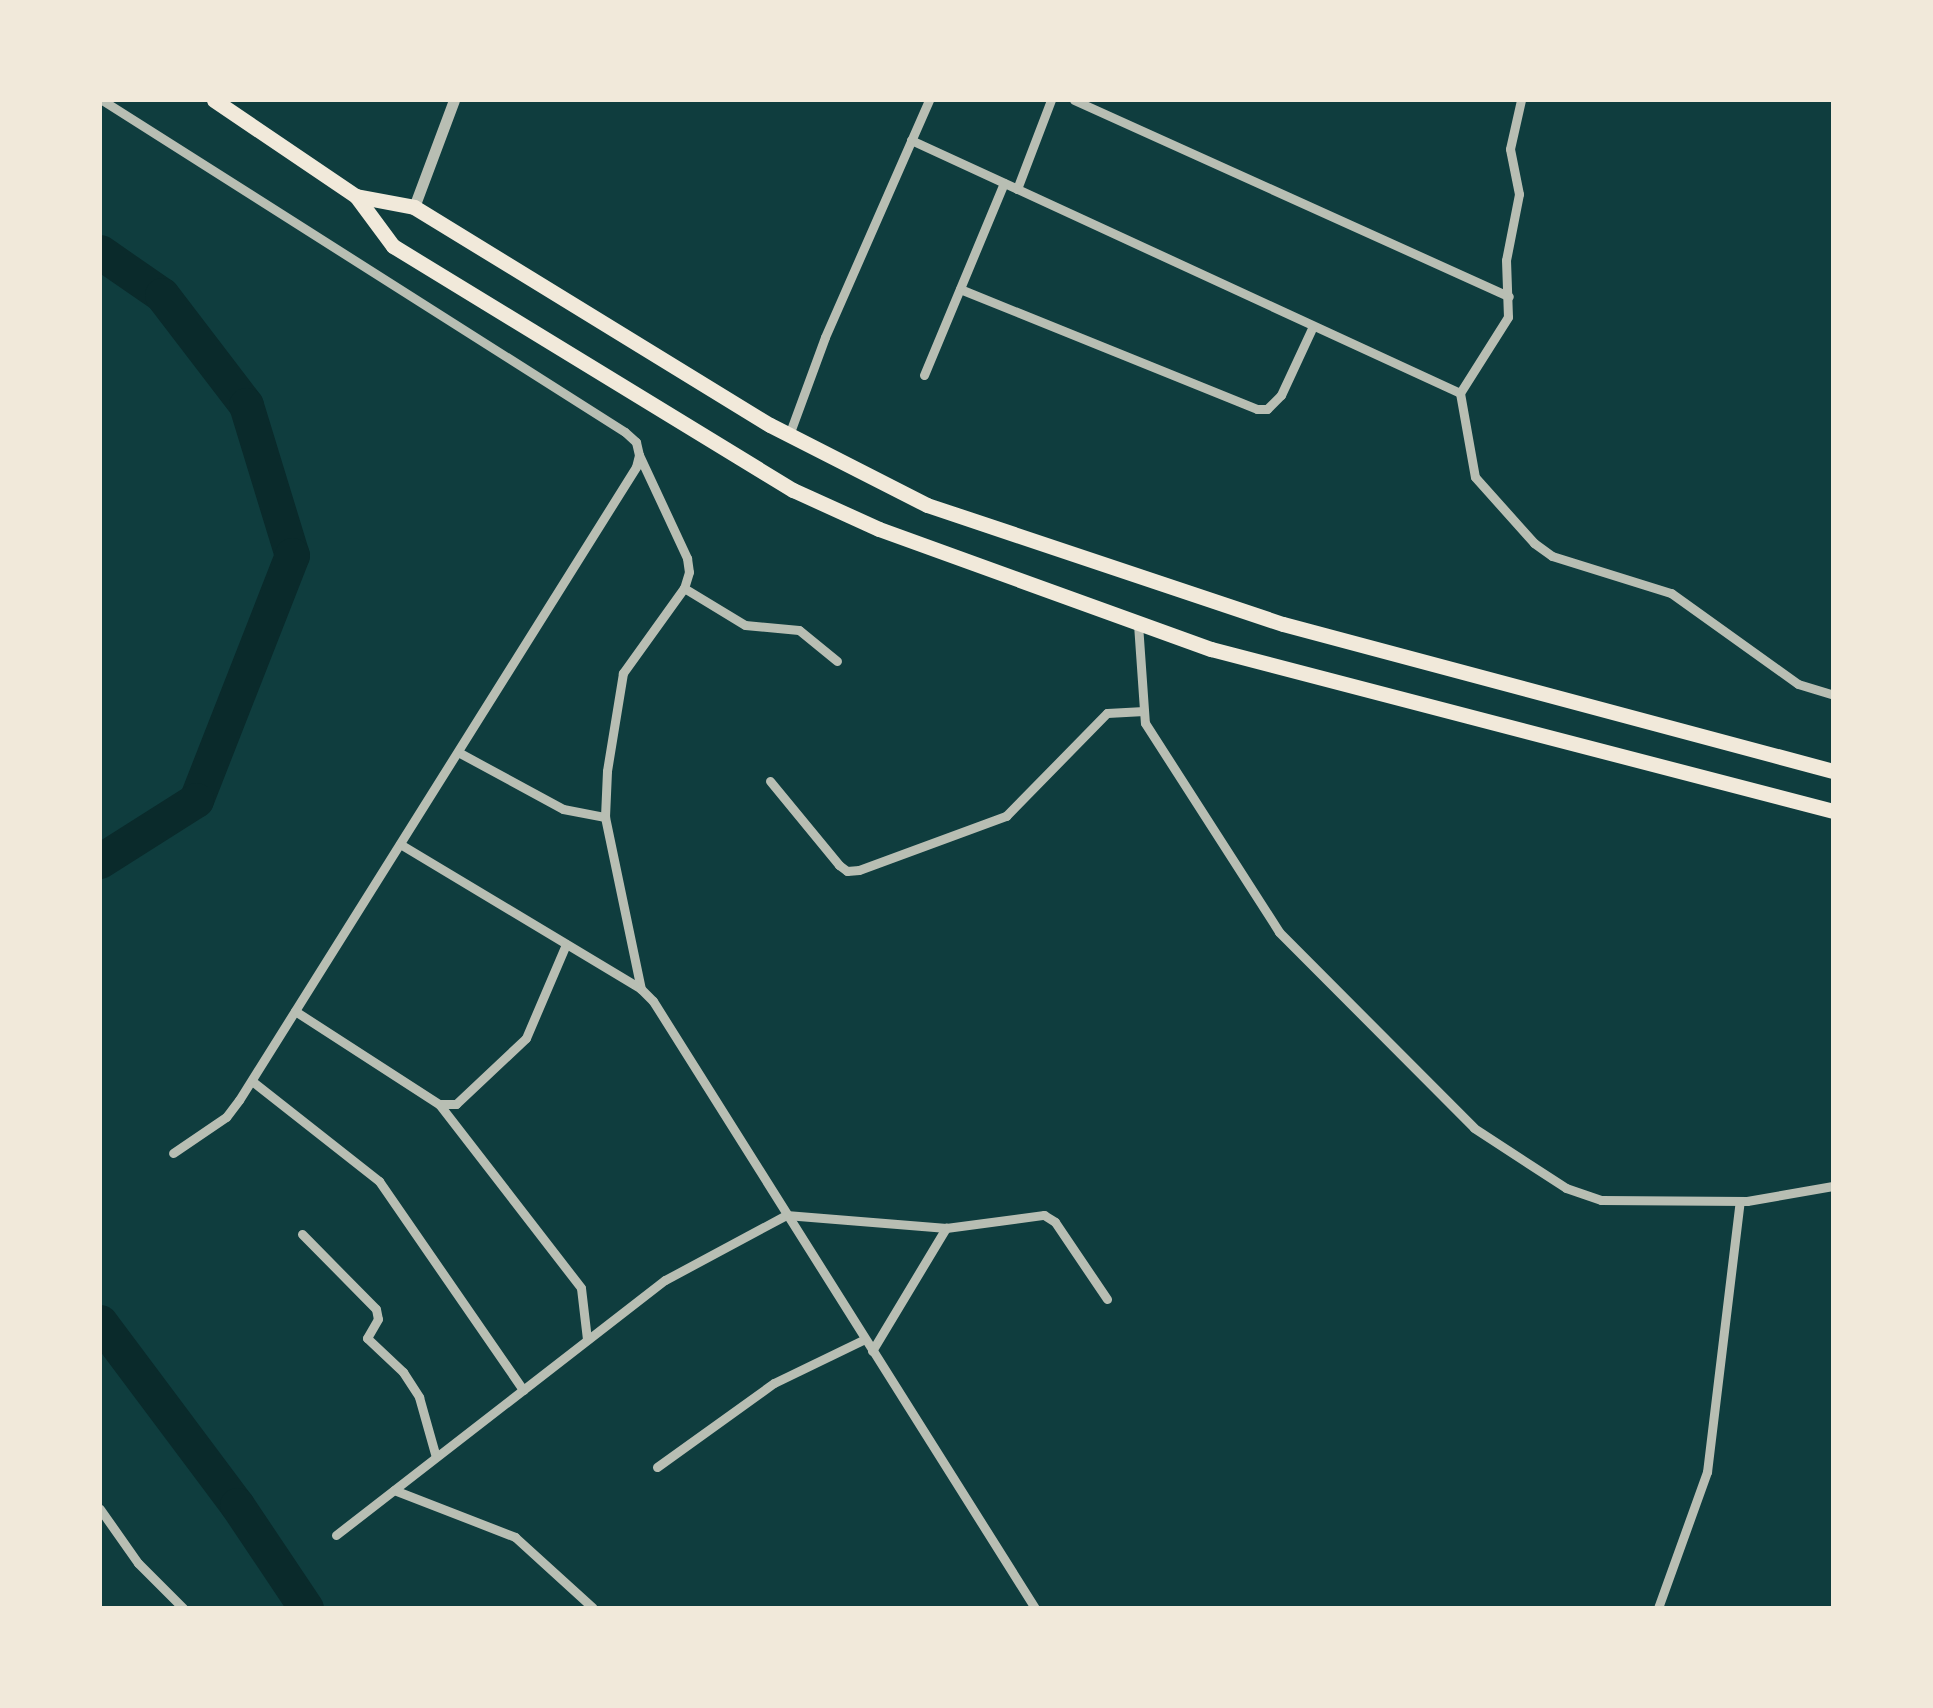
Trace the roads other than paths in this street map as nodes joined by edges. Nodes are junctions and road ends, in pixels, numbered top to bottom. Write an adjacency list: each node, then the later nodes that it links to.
1 (102, 100): 19 (street)
2 (214, 100): 11 (highway)
3 (454, 100): 12 (street)
4 (929, 100): 8 (street)
5 (1051, 100): 10 (street)
6 (1074, 100): 14 (street)
7 (1521, 100): 14 (street)
8 (911, 140): 9 (street); 18 (street)
9 (1004, 183): 10 (street); 13 (street)
10 (1016, 188): 15 (street)
11 (356, 196): 12 (highway); 21 (highway)
12 (414, 207): 18 (highway)
13 (960, 289): 15 (street); 16 (street)
14 (1508, 296): 17 (street)
15 (1314, 326): 17 (street)
16 (924, 375)
17 (1460, 393): 23 (street)
18 (789, 435): 26 (highway)
19 (639, 455): 20 (street); 25 (street)
20 (684, 588): 22 (street); 29 (street)
21 (1138, 624): 24 (street); 28 (highway)
22 (838, 662)
23 (1833, 695)
24 (1144, 711): 27 (street); 38 (street)
25 (458, 752): 29 (street); 30 (street)
26 (1833, 771)
27 (770, 781)
28 (1833, 811)
29 (605, 817): 32 (street)
30 (400, 844): 31 (street); 33 (street)
31 (566, 944): 32 (street); 35 (street)
32 (641, 989): 39 (street)
33 (295, 1012): 34 (street); 35 (street)
34 (252, 1080): 36 (street); 46 (street)
35 (439, 1104): 44 (street)
36 (173, 1154)
37 (1831, 1190): 38 (street)
38 (1740, 1201): 55 (street)
39 (786, 1215): 40 (street); 43 (street); 44 (street)
40 (946, 1228): 42 (street); 45 (street)
41 (302, 1234): 47 (street)
42 (1107, 1298)
43 (866, 1339): 45 (street); 48 (street)
44 (588, 1340): 46 (street)
45 (872, 1351): 54 (street)
46 (523, 1390): 47 (street)
47 (436, 1457): 49 (street)
48 (657, 1468)
49 (394, 1490): 51 (street); 53 (street)
50 (100, 1509): 52 (street)
51 (336, 1535)
52 (182, 1608)
53 (593, 1608)
54 (1035, 1608)
55 (1658, 1608)

